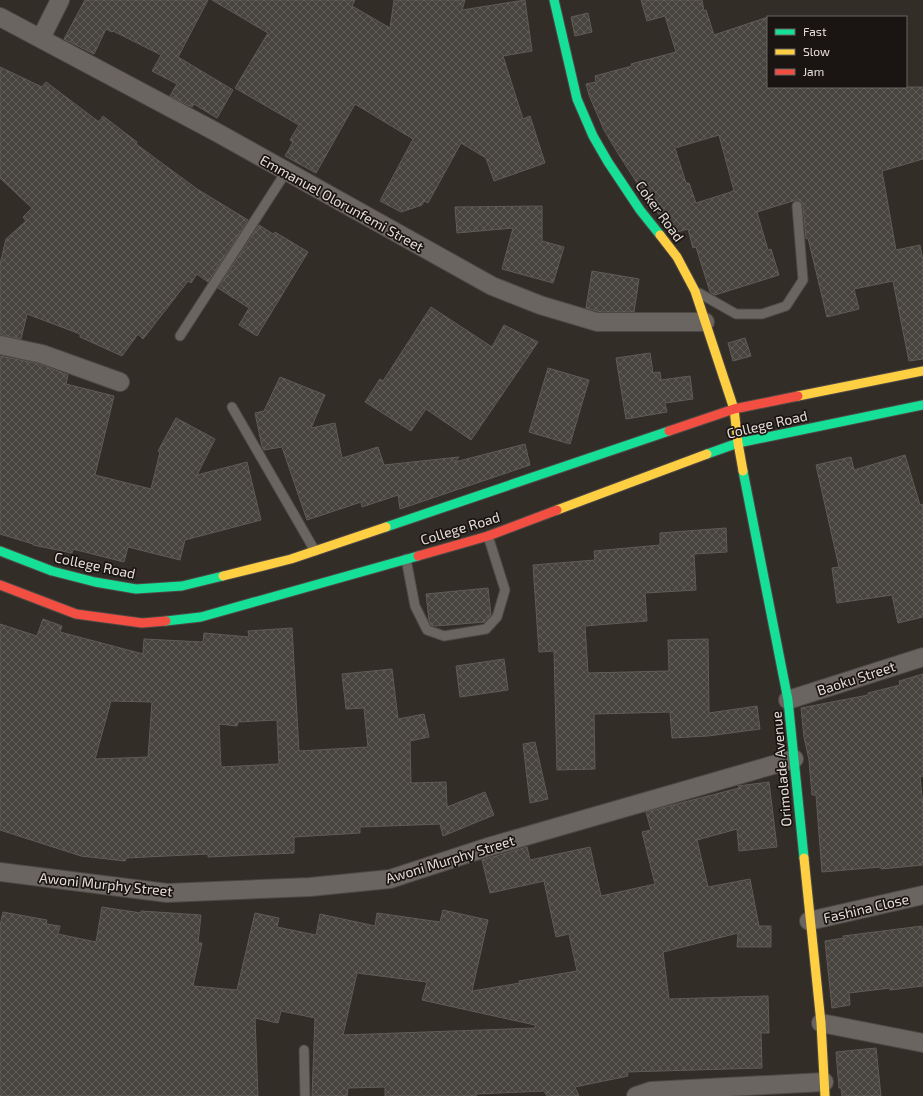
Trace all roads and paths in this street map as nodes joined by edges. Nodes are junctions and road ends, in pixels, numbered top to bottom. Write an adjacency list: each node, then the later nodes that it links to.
1 (60, 0): 4 (street)
2 (554, 0): 7 (main road, Coker Road)
3 (0, 17): 4 (street, Emmanuel Olorunfemi Street)
4 (41, 38): 5 (street, Emmanuel Olorunfemi Street)
5 (286, 172): 8 (street, Emmanuel Olorunfemi Street); 9 (lane)
6 (797, 206): 7 (lane)
7 (695, 290): 8 (main road, Coker Road)
8 (705, 322): 15 (main road, Coker Road)
9 (180, 336)
10 (0, 346): 12 (street)
11 (923, 371): 15 (main road, College Road)
12 (120, 382)
13 (923, 405): 16 (main road, College Road)
14 (232, 407): 19 (lane)
15 (734, 409): 16 (main road, Coker Road); 19 (main road, College Road)
16 (738, 443): 17 (main road, College Road); 23 (main road, Orimolade Avenue)
17 (488, 536): 20 (main road, College Road); 20 (lane)
18 (0, 551): 19 (main road, College Road)
19 (315, 552)
20 (406, 559): 21 (main road, College Road)
21 (0, 585)
22 (923, 657): 23 (street, Baoku Street)
23 (788, 700): 24 (main road, Orimolade Avenue)
24 (794, 759): 25 (street, Awoni Murphy Street); 27 (main road, Orimolade Avenue)
25 (0, 872)
26 (923, 895): 27 (street, Fashina Close)
27 (809, 921): 28 (main road, Orimolade Avenue)
28 (820, 1023): 29 (street); 31 (main road, Orimolade Avenue)
29 (923, 1043)
30 (304, 1050): 32 (lane)
31 (824, 1089): 33 (street)
32 (305, 1096)
33 (636, 1096)

